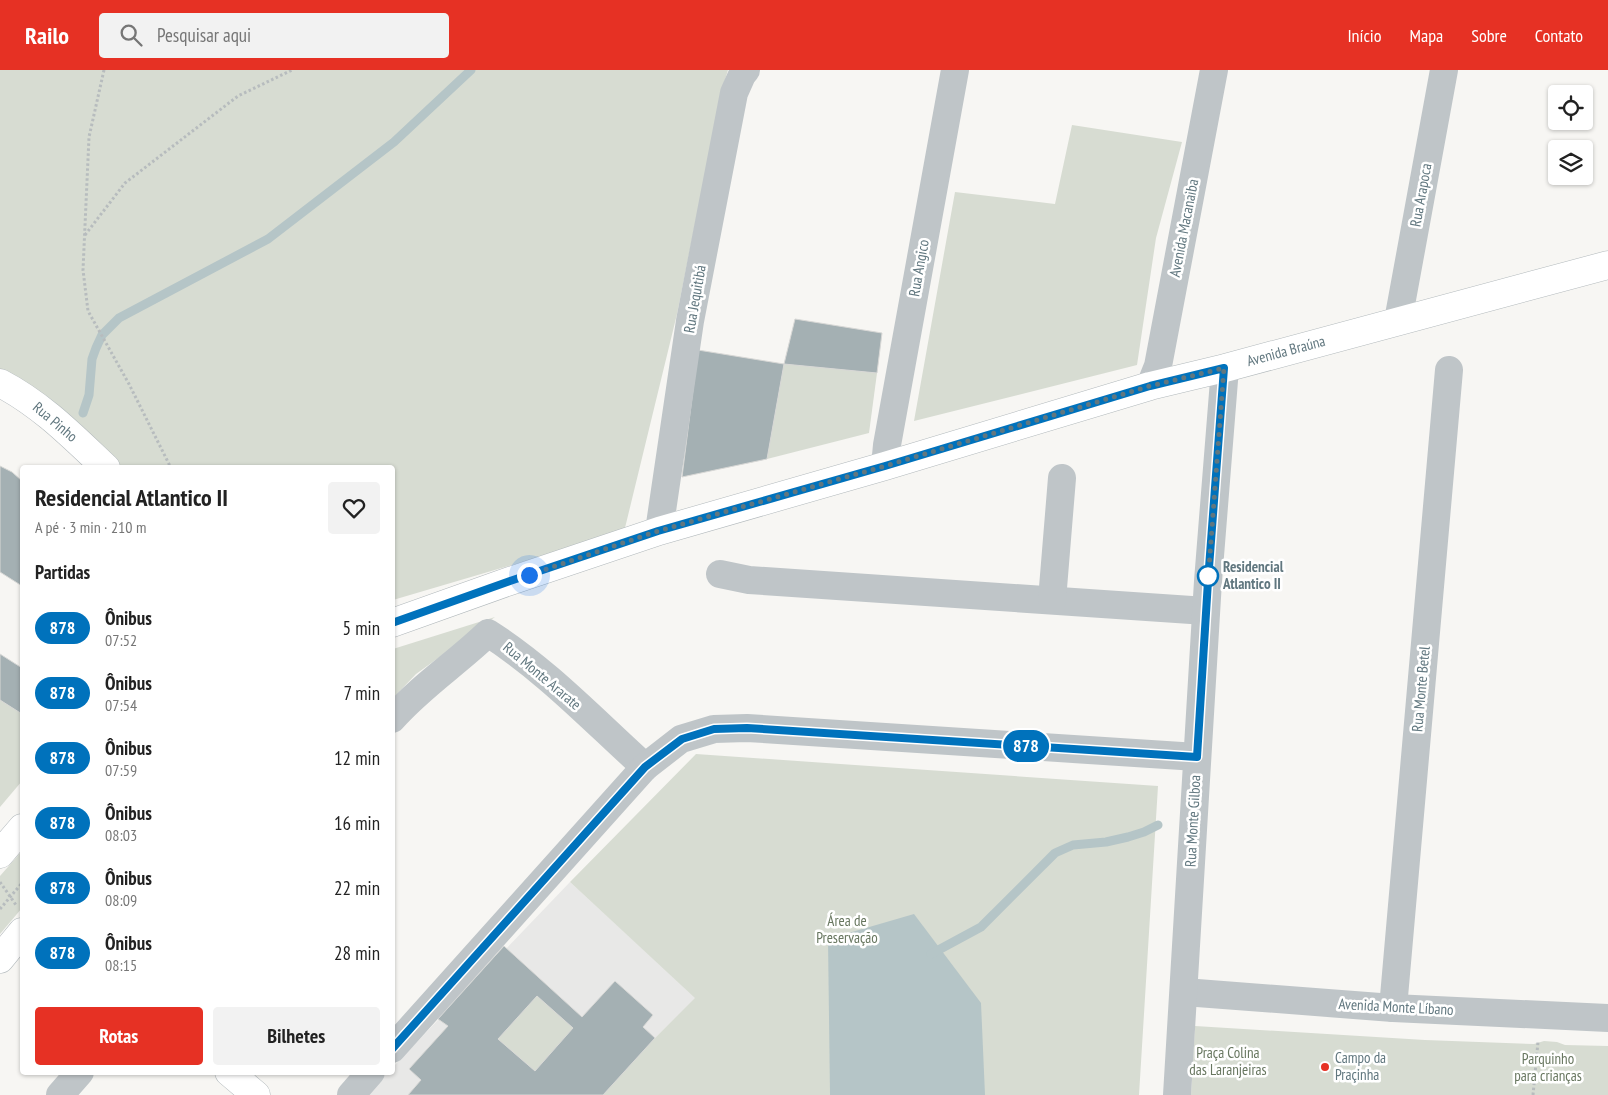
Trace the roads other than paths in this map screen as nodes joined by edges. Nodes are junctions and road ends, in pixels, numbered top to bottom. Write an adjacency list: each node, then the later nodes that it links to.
1 (746, 70): 14 (street, Rua Jequitibá)
2 (955, 70): 12 (street, Rua Angico)
3 (1214, 70): 10 (street, Avenida Macanaiba)
4 (1444, 70): 6 (street, Rua Arapoca)
5 (1608, 265): 6 (street, Avenida Braúna)
6 (1398, 321): 7 (street, Avenida Braúna)
7 (1224, 368): 10 (street, Avenida Braúna); 17 (street, Rua Monte Gilboa)
8 (1449, 370): 27 (street, Rua Monte Betel)
9 (0, 383): 11 (street, Rua Pinho)
10 (1150, 386): 12 (street, Avenida Braúna)
11 (103, 465)
12 (885, 466): 14 (street, Avenida Braúna)
13 (1062, 478): 16 (street)
14 (658, 531): 18 (street, Avenida Braúna)
15 (720, 574): 16 (street)
16 (1052, 600): 17 (street)
17 (1206, 611): 20 (street, Rua Monte Gilboa)
18 (395, 622)
19 (395, 716): 21 (street, Rua Monte Ararate)
20 (1197, 757): 21 (street); 26 (street, Rua Monte Gilboa)
21 (645, 767): 29 (street)
22 (20, 830): 23 (street)
23 (0, 854)
24 (20, 920): 25 (street)
25 (0, 959)
26 (1184, 992): 27 (street, Avenida Monte Líbano); 36 (street, Rua Monte Gilboa)
27 (1394, 1008): 28 (street, Avenida Monte Líbano)
28 (1608, 1018)
29 (395, 1046)
30 (77, 1075): 33 (street)
31 (233, 1075): 34 (street)
32 (368, 1075): 35 (street)
33 (60, 1095)
34 (256, 1095)
35 (351, 1095)
36 (1177, 1095)

